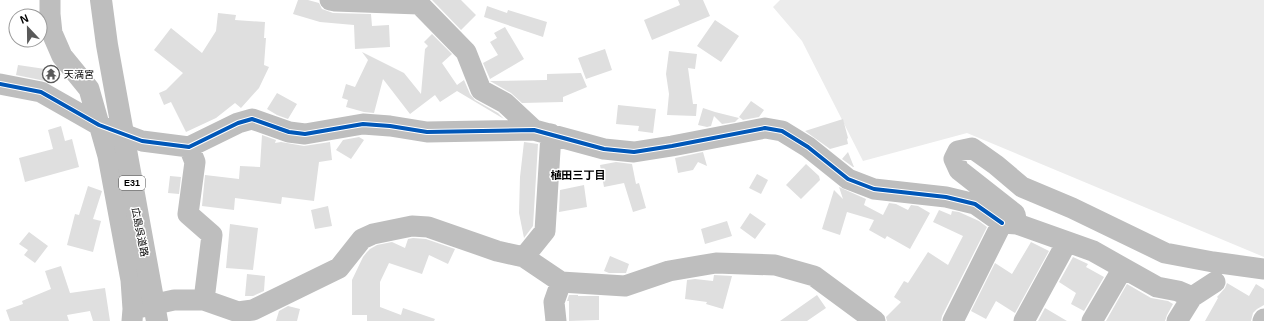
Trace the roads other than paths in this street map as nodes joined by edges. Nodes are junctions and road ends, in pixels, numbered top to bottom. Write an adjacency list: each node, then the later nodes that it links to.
1 (50, 0): 5 (street)
2 (101, 0): 19 (highway, 広島呉道路 / E31)
3 (330, 0): 6 (street)
4 (0, 84): 5 (street)
5 (99, 125): 7 (street); 17 (street)
6 (543, 132): 7 (street); 8 (street); 10 (street)
7 (189, 147): 16 (street)
8 (1009, 224): 9 (street); 12 (street); 18 (street)
9 (1067, 242): 11 (street); 22 (street)
10 (524, 257): 13 (street); 16 (street)
11 (1123, 268): 15 (street); 23 (street)
12 (1264, 269)
13 (561, 282): 20 (street); 21 (street)
14 (1215, 282): 15 (street)
15 (1192, 298): 24 (street)
16 (204, 300): 17 (street)
17 (132, 315)
18 (959, 319)
19 (158, 321)
20 (556, 321)
21 (875, 321)
22 (1024, 321)
23 (1092, 321)
24 (1177, 321)

